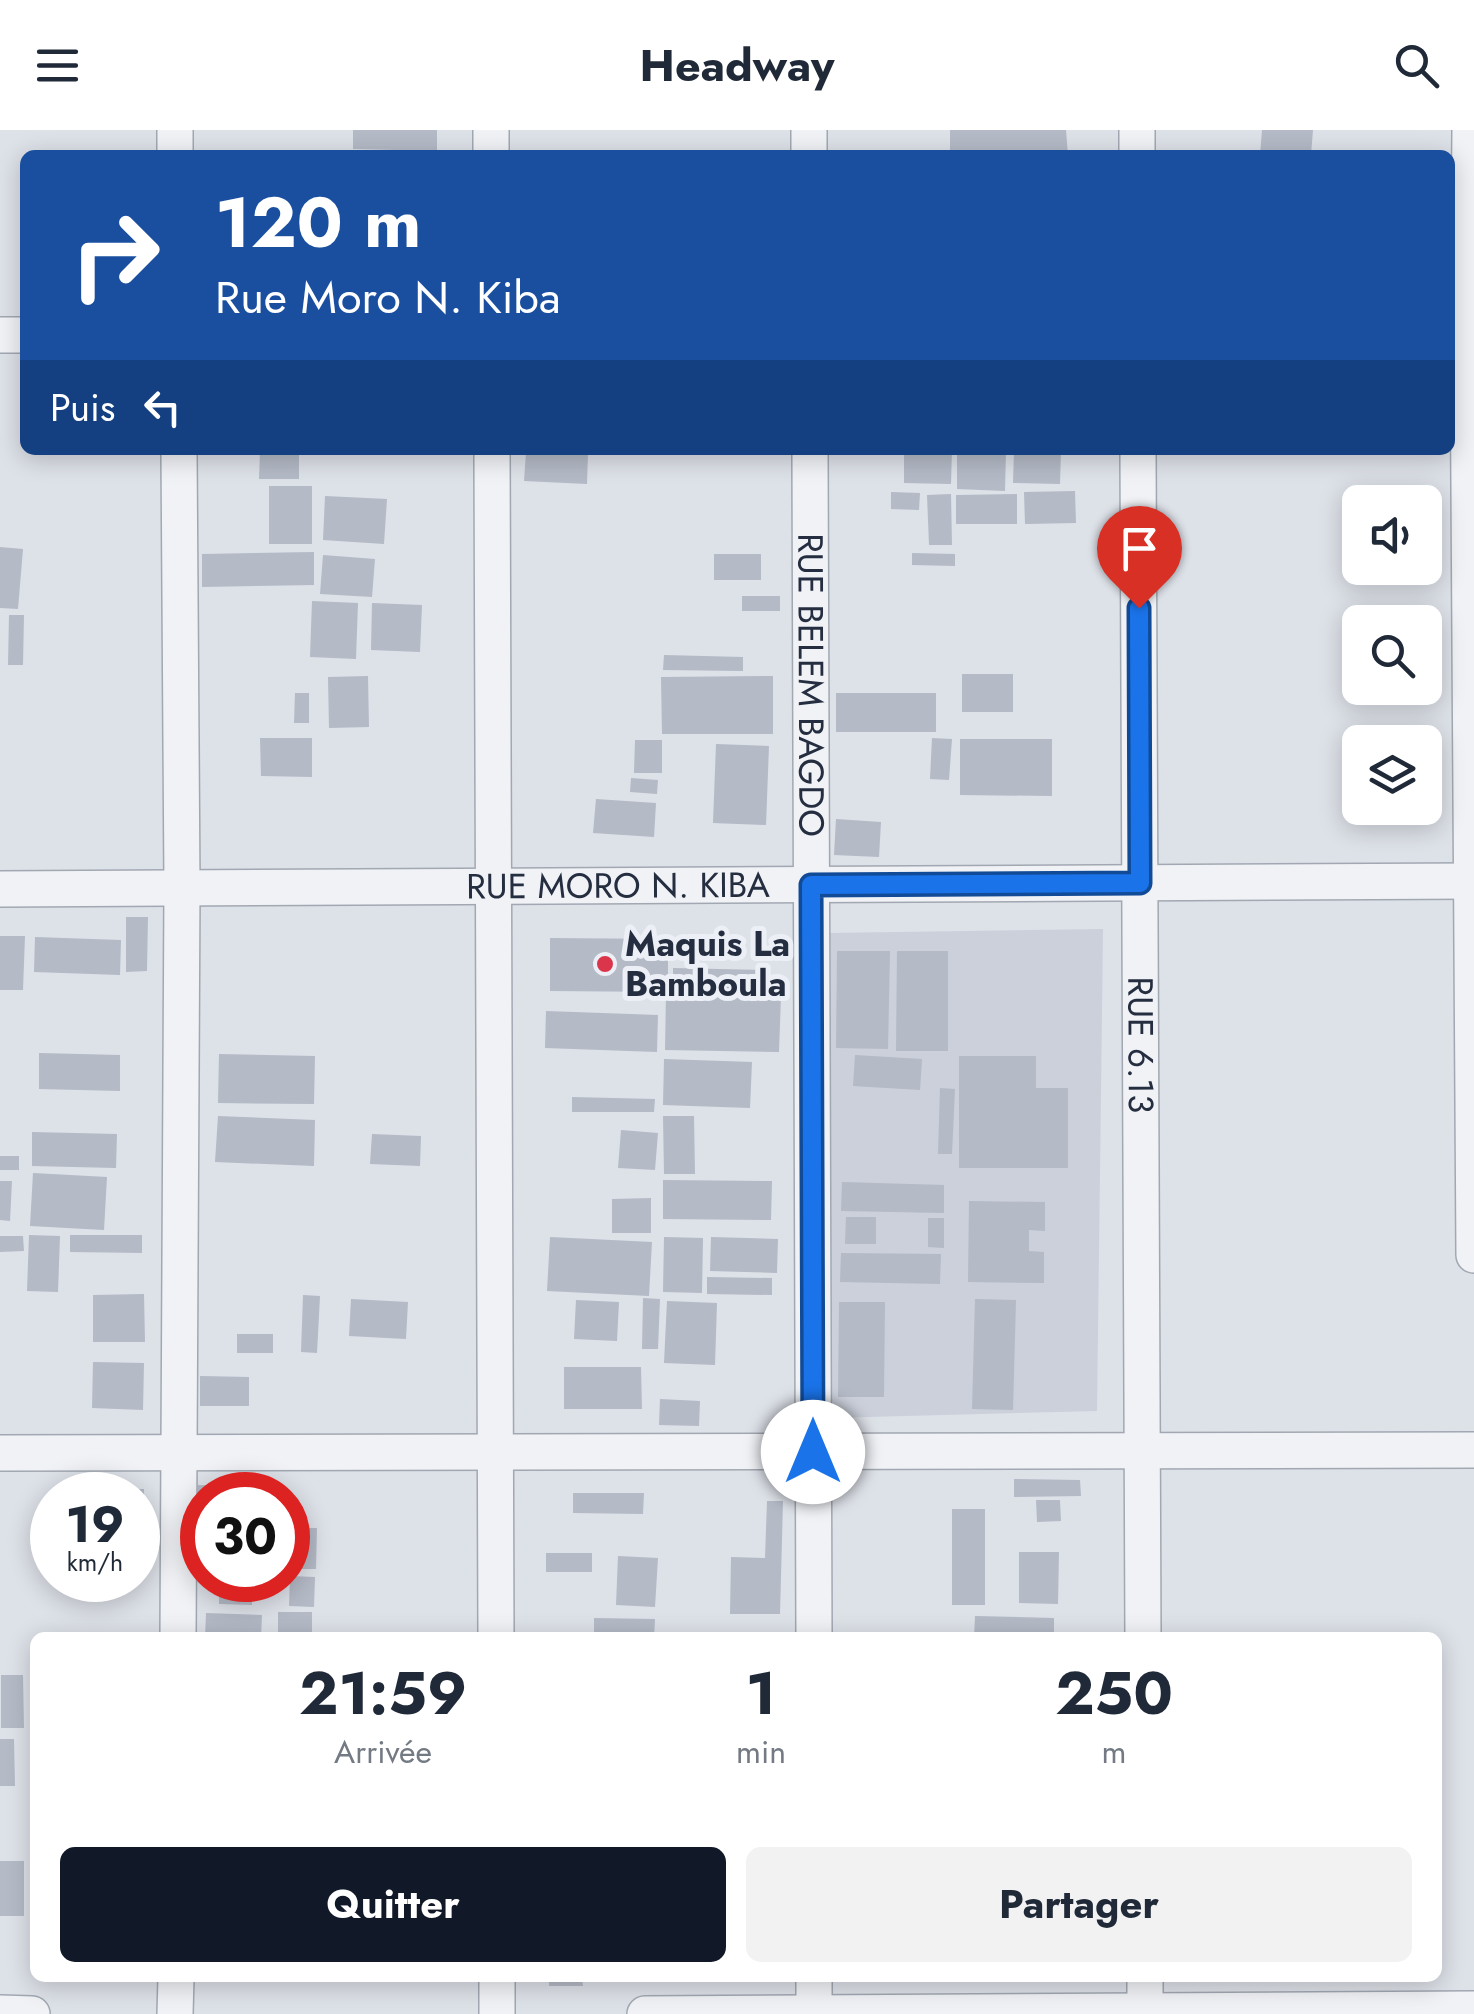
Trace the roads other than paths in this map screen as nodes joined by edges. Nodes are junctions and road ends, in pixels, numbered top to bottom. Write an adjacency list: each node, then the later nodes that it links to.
1 (1470, 130): 2 (street)
2 (1464, 334): 7 (street)
3 (179, 455): 11 (street)
4 (492, 455): 10 (street)
5 (810, 455): 9 (street, RUE BELEM BAGDO)
6 (1138, 455): 8 (street, RUE 6.13)
7 (1473, 881): 8 (street, RUE MORO N. KIBA); 13 (street)
8 (1140, 883): 9 (street, RUE MORO N. KIBA); 16 (street, RUE 6.13)
9 (811, 885): 10 (street, RUE MORO N. KIBA); 18 (street, RUE BELEM BAGDO)
10 (494, 886): 11 (street, RUE MORO N. KIBA); 19 (street)
11 (182, 887): 12 (street, RUE MORO N. KIBA); 15 (street)
12 (0, 889)
13 (1474, 1255)
14 (1474, 1450): 16 (street)
15 (179, 1451): 17 (street); 19 (street); 20 (street)
16 (1143, 1451): 18 (street); 23 (street, RUE 6.13)
17 (0, 1452)
18 (813, 1452): 19 (street); 22 (street, RUE BELEM BAGDO)
19 (495, 1453): 21 (street)
20 (178, 1632)
21 (496, 1632)
22 (814, 1632)
23 (1144, 1632)
24 (176, 1982): 31 (street)
25 (497, 1982): 32 (street)
26 (814, 1982): 34 (street)
27 (1145, 2001): 28 (street); 34 (street)
28 (1474, 2009)
29 (0, 2013): 30 (street)
30 (32, 2014)
31 (175, 2014)
32 (497, 2014)
33 (645, 2014): 34 (street)
34 (814, 2014)

